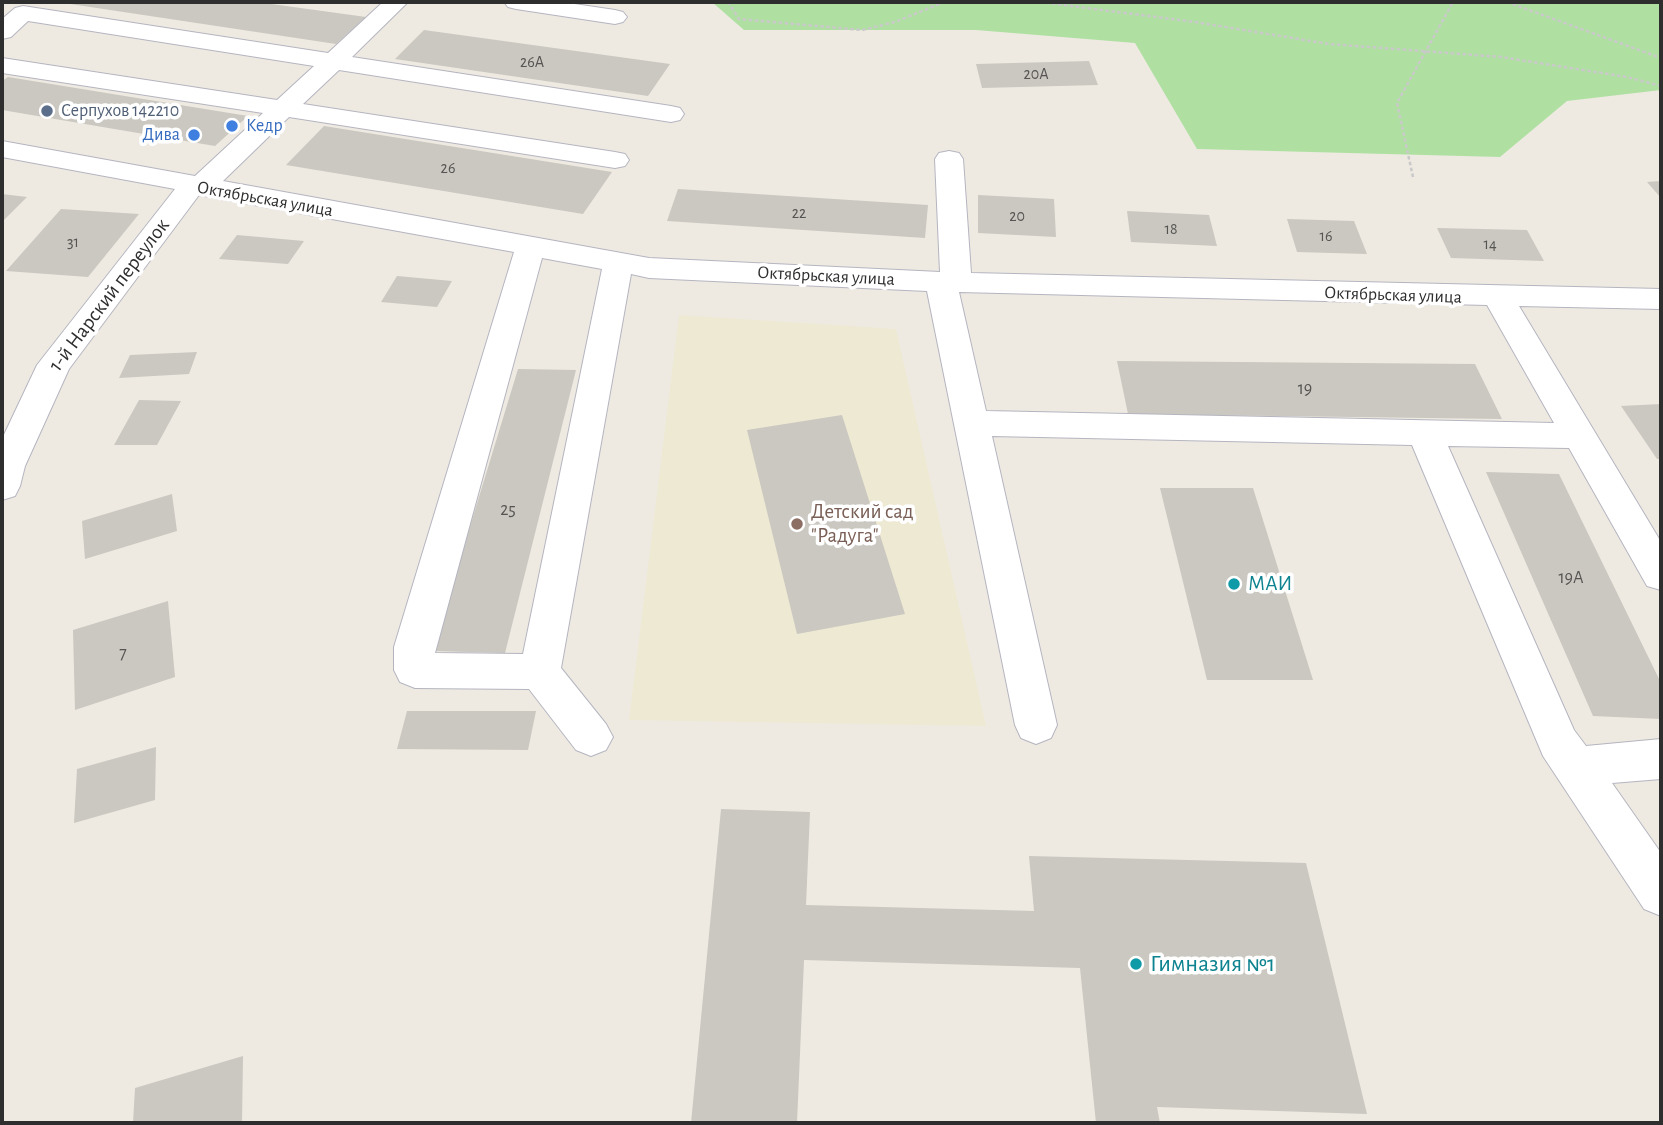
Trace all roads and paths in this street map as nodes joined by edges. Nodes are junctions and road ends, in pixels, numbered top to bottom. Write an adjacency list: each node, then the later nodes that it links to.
1 (396, 2): 12 (street, 1-й Нарский переулок)
2 (516, 2): 8 (street)
3 (728, 2): 4 (path)
4 (944, 2)
5 (1040, 2): 10 (path)
6 (1453, 2): 10 (path)
7 (1507, 2): 11 (path)
8 (615, 17)
9 (2, 32): 12 (street)
10 (1425, 52): 14 (path); 20 (path)
11 (1661, 58)
12 (333, 62): 15 (street, 1-й Нарский переулок); 16 (street)
13 (2, 65): 15 (street)
14 (1661, 86)
15 (283, 109): 19 (street); 21 (street, 1-й Нарский переулок)
16 (671, 114)
17 (2, 149): 21 (street, Октябрьская улица)
18 (949, 159): 24 (street)
19 (615, 160)
20 (1413, 177)
21 (196, 187): 22 (street, Октябрьская улица); 30 (street, 1-й Нарский переулок)
22 (530, 248): 23 (street, Октябрьская улица); 32 (street)
23 (618, 263): 24 (street, Октябрьская улица); 32 (street)
24 (948, 282): 25 (street, Октябрьская улица); 27 (street)
25 (1498, 298): 26 (street, Октябрьская улица); 29 (street)
26 (1661, 299)
27 (971, 422): 28 (street); 33 (street)
28 (1424, 431): 29 (street); 36 (street)
29 (1579, 436): 31 (street)
30 (2, 486)
31 (1661, 575)
32 (540, 672): 34 (street)
33 (1036, 725)
34 (591, 737)
35 (1661, 759): 36 (street)
36 (1575, 767): 37 (street)
37 (1661, 893)

